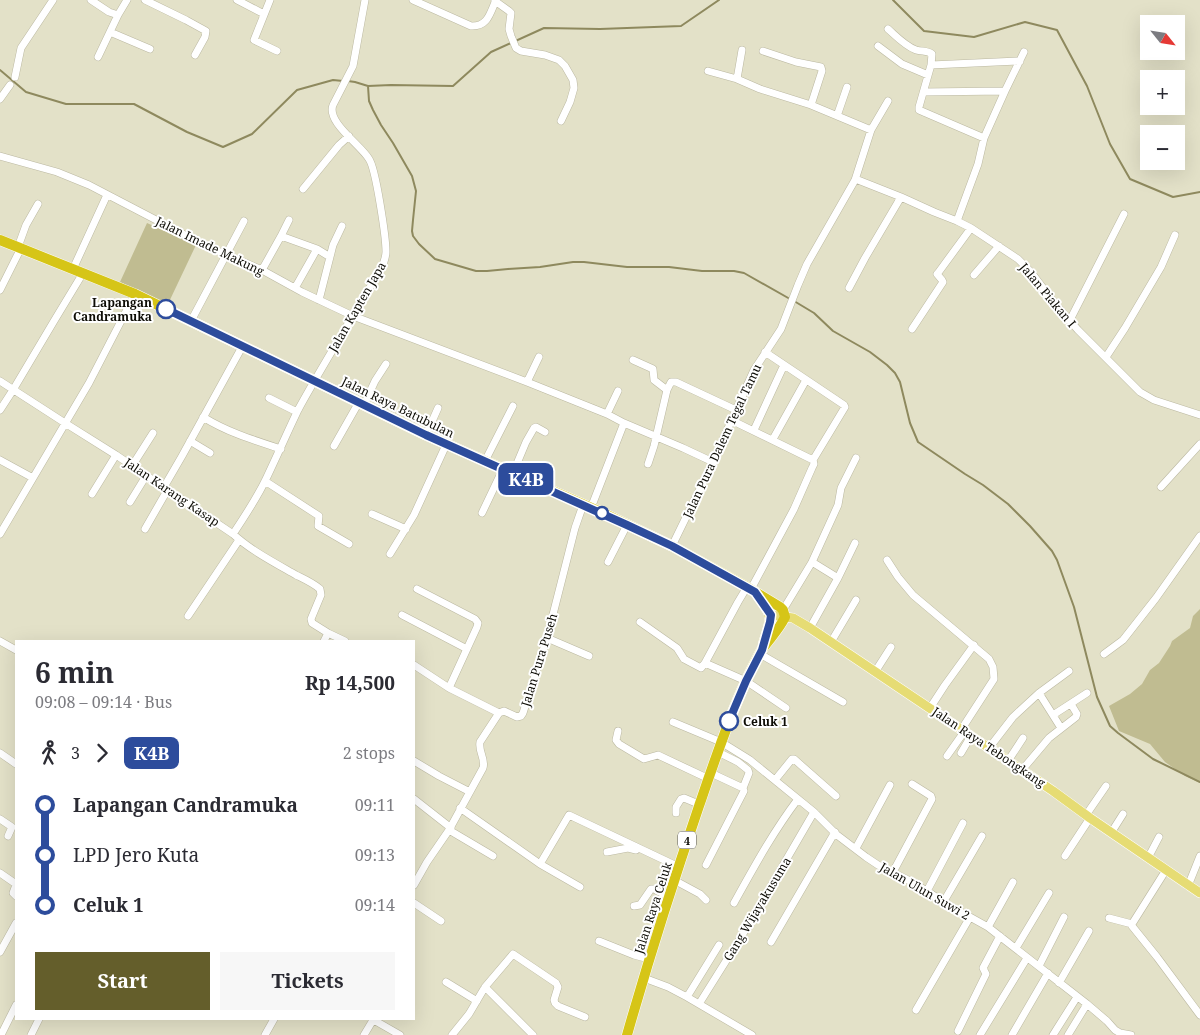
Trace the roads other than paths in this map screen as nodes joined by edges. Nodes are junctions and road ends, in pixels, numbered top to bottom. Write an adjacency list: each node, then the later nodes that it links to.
1 (53, 0): 26 (street)
2 (91, 0): 11 (street)
3 (127, 0): 11 (street)
4 (145, 0): 20 (street)
5 (237, 0): 10 (street)
6 (270, 0): 10 (street)
7 (365, 0): 38 (street, Jalan Kapten Japa)
8 (413, 0): 9 (street)
9 (496, 1): 36 (street)
10 (264, 14): 17 (street)
11 (118, 16): 13 (street)
12 (888, 29): 23 (street)
13 (110, 32): 15 (street); 21 (street)
14 (878, 46): 25 (street)
15 (150, 49)
16 (742, 50): 27 (street)
17 (277, 51)
18 (763, 51): 34 (street)
19 (1024, 52): 22 (street)
20 (195, 55)
21 (98, 57)
22 (1020, 61): 23 (street); 30 (street)
23 (931, 66): 25 (street)
24 (708, 71): 27 (street)
25 (928, 75): 31 (street)
26 (15, 77)
27 (737, 79): 34 (street)
28 (10, 85): 32 (street)
29 (847, 87): 35 (street)
30 (1005, 91): 31 (street); 39 (street)
31 (924, 92): 39 (street)
32 (0, 99)
33 (888, 101): 37 (street, Jalan Pura Dalem Tegal Tamu)
34 (811, 105): 35 (street)
35 (837, 116): 37 (street)
36 (561, 121)
37 (871, 130): 41 (street, Jalan Pura Dalem Tegal Tamu)
38 (349, 136): 42 (street); 69 (street, Jalan Kapten Japa)
39 (984, 138): 48 (street)
40 (0, 156): 43 (street, Jalan Imade Makung)
41 (856, 180): 44 (street, Jalan Piakan I); 74 (street, Jalan Pura Dalem Tegal Tamu)
42 (302, 189)
43 (107, 195): 58 (street, Jalan Imade Makung); 60 (street)
44 (902, 197): 48 (street, Jalan Piakan I); 65 (street)
45 (38, 204): 56 (street)
46 (1124, 214): 70 (street)
47 (290, 220): 53 (street)
48 (958, 220): 51 (street, Jalan Piakan I)
49 (244, 221): 58 (street)
50 (342, 226): 59 (street)
51 (971, 228): 55 (street, Jalan Piakan I); 72 (street)
52 (1175, 235): 76 (street)
53 (281, 236): 57 (street); 61 (street)
54 (0, 240): 56 (highway, Jalan Raya Batubulan)
55 (999, 246): 63 (street); 70 (street, Jalan Piakan I)
56 (19, 248): 60 (highway, Jalan Raya Batubulan); 66 (street)
57 (317, 249): 59 (street); 64 (street)
58 (226, 254): 61 (street, Jalan Imade Makung); 71 (street)
59 (330, 257): 68 (street)
60 (73, 269): 62 (highway, Jalan Raya Batubulan)
61 (262, 270): 64 (street, Jalan Imade Makung)
62 (83, 273): 67 (highway, Jalan Raya Batubulan); 84 (street)
63 (974, 274)
64 (295, 288): 68 (street, Jalan Imade Makung)
65 (849, 288)
66 (0, 290)
67 (135, 294): 71 (highway, Jalan Raya Batubulan); 98 (street)
68 (319, 300): 69 (street, Jalan Imade Makung)
69 (352, 316): 81 (street, Jalan Kapten Japa); 83 (street, Jalan Imade Makung)
70 (1070, 320): 76 (street, Jalan Piakan I)
71 (191, 321): 73 (highway, Jalan Raya Batubulan)
72 (912, 329)
73 (242, 347): 81 (highway, Jalan Raya Batubulan); 96 (street)
74 (765, 352): 79 (street); 92 (street, Jalan Pura Dalem Tegal Tamu)
75 (539, 356): 83 (street)
76 (1106, 357): 95 (street, Jalan Piakan I)
77 (633, 360): 86 (street)
78 (386, 364): 88 (street)
79 (784, 365): 80 (street); 100 (street)
80 (806, 380): 105 (street); 115 (street)
81 (314, 381): 88 (highway, Jalan Raya Batubulan); 93 (street, Jalan Karang Kasap)
82 (0, 382): 84 (street, Jalan Karang Kasap)
83 (527, 382): 94 (street, Jalan Imade Makung)
84 (13, 390): 91 (street); 98 (street, Jalan Karang Kasap)
85 (618, 390): 94 (street)
86 (667, 390): 92 (street); 104 (street)
87 (269, 398): 93 (street)
88 (361, 404): 103 (highway, Jalan Raya Batubulan); 109 (street)
89 (513, 406): 116 (street)
90 (438, 408): 103 (street)
91 (0, 410)
92 (736, 410): 97 (street, Jalan Pura Dalem Tegal Tamu)
93 (297, 412): 110 (street, Jalan Karang Kasap)
94 (607, 414): 99 (street, Jalan Imade Makung)
95 (1200, 415)
96 (202, 417): 106 (street); 110 (street)
97 (732, 420): 100 (street); 117 (street, Jalan Pura Dalem Tegal Tamu)
98 (65, 423): 112 (street, Jalan Karang Kasap); 123 (street)
99 (624, 423): 104 (street, Jalan Imade Makung); 129 (street, Jalan Pura Puseh)
100 (754, 430): 105 (street)
101 (545, 432): 121 (street)
102 (153, 433): 119 (street)
103 (426, 435): 108 (highway, Jalan Raya Batubulan)
104 (656, 436): 117 (street, Jalan Imade Makung); 118 (street)
105 (773, 440): 115 (street)
106 (190, 441): 111 (street); 125 (street)
107 (1200, 444): 126 (street)
108 (446, 445): 116 (highway, Jalan Raya Batubulan); 134 (street)
109 (334, 446)
110 (281, 449): 124 (street, Jalan Karang Kasap)
111 (210, 453)
112 (116, 455): 119 (street, Jalan Karang Kasap); 127 (street)
113 (856, 458): 145 (street)
114 (0, 460): 123 (street)
115 (813, 460): 148 (street)
116 (485, 461): 120 (highway, Jalan Raya Batubulan)
117 (713, 462): 141 (street, Jalan Pura Dalem Tegal Tamu)
118 (648, 464)
119 (132, 466): 122 (street, Jalan Karang Kasap)
120 (503, 469): 121 (highway, Jalan Raya Batubulan); 130 (street)
121 (513, 473): 129 (highway, Jalan Raya Batubulan)
122 (146, 476): 125 (street, Jalan Karang Kasap); 128 (street)
123 (33, 478): 135 (street)
124 (265, 481): 136 (street, Jalan Karang Kasap); 140 (street)
125 (166, 488): 133 (street); 136 (street, Jalan Karang Kasap)
126 (1161, 488)
127 (92, 494)
128 (130, 502)
129 (588, 507): 132 (highway, Jalan Raya Batubulan); 157 (street, Jalan Pura Puseh)
130 (482, 513)
131 (372, 514): 134 (street)
132 (627, 525): 141 (highway, Jalan Raya Batubulan); 144 (street)
133 (146, 529)
134 (406, 529): 142 (street)
135 (0, 534)
136 (233, 534): 138 (street)
137 (1200, 536): 167 (street)
138 (239, 540): 153 (street); 156 (street)
139 (855, 543): 146 (street)
140 (348, 544)
141 (672, 546): 148 (highway, Jalan Raya Batubulan)
142 (390, 554)
143 (887, 560): 162 (street)
144 (608, 562)
145 (812, 562): 146 (street); 150 (street)
146 (838, 578): 155 (street)
147 (417, 589): 165 (street)
148 (751, 589): 150 (highway, Jalan Raya Batubulan); 152 (highway, Jalan Raya Batubulan); 169 (street)
149 (856, 600): 161 (street)
150 (784, 614): 152 (main road, Jalan Raya Tebongkang); 155 (main road, Jalan Raya Tebongkang); 166 (highway, Jalan Raya Celuk / 4)
151 (402, 615): 165 (street)
152 (771, 615): 166 (highway, Jalan Raya Celuk / 4)
153 (188, 616)
154 (640, 622): 169 (street)
155 (810, 628): 161 (main road, Jalan Raya Tebongkang)
156 (328, 634): 158 (street); 159 (street)
157 (547, 638): 168 (street); 181 (street, Jalan Pura Puseh)
158 (325, 640)
159 (343, 640)
160 (0, 641): 164 (street)
161 (832, 642): 172 (main road, Jalan Raya Tebongkang)
162 (974, 645): 180 (street); 186 (street)
163 (891, 646): 172 (street)
164 (15, 649)
165 (467, 649): 174 (street)
166 (761, 652): 173 (highway, Jalan Raya Celuk / 4); 177 (street)
167 (1104, 654)
168 (589, 656)
169 (705, 663): 173 (street)
170 (415, 666): 174 (street)
171 (1069, 671): 175 (street)
172 (875, 672): 180 (main road, Jalan Raya Tebongkang)
173 (746, 681): 179 (street); 188 (highway, Jalan Raya Celuk / 4)
174 (449, 688): 181 (street)
175 (1039, 693): 182 (street); 189 (street)
176 (1087, 693): 178 (street)
177 (842, 702)
178 (1071, 704): 182 (street); 184 (street)
179 (786, 708)
180 (930, 708): 186 (main road, Jalan Raya Tebongkang)
181 (499, 713): 203 (street)
182 (1053, 715): 184 (street)
183 (672, 722): 188 (street)
184 (1062, 728): 196 (street)
185 (618, 731): 197 (street)
186 (965, 732): 189 (main road, Jalan Raya Tebongkang); 191 (street); 192 (street)
187 (1023, 738): 193 (street)
188 (719, 747): 197 (highway, Jalan Raya Celuk / 4); 198 (street, Jalan Ulun Suwi 2); 202 (street)
189 (989, 748): 193 (main road, Jalan Raya Tebongkang)
190 (0, 753): 195 (street)
191 (961, 753)
192 (947, 756)
193 (1008, 761): 196 (main road, Jalan Raya Tebongkang)
194 (415, 762): 203 (street)
195 (15, 763)
196 (1022, 770): 212 (main road, Jalan Raya Tebongkang)
197 (710, 776): 202 (street); 232 (highway, Jalan Raya Celuk / 4)
198 (775, 780): 204 (street); 205 (street, Jalan Ulun Suwi 2)
199 (912, 784): 230 (street)
200 (890, 785): 221 (street)
201 (1106, 786): 212 (street)
202 (743, 788): 228 (street)
203 (470, 792): 208 (street)
204 (836, 796)
205 (798, 799): 209 (street, Jalan Ulun Suwi 2); 244 (street)
206 (415, 800): 215 (street)
207 (696, 803): 210 (street)
208 (460, 808): 215 (street); 227 (street)
209 (814, 812): 216 (street, Jalan Ulun Suwi 2); 272 (street, Gang Wijayakusuma)
210 (676, 813)
211 (1123, 814): 217 (street)
212 (1088, 816): 217 (main road, Jalan Raya Tebongkang); 224 (street)
213 (0, 819): 218 (street)
214 (963, 823): 238 (street)
215 (450, 829): 223 (street); 235 (street)
216 (834, 832): 221 (street, Jalan Ulun Suwi 2); 257 (street)
217 (1111, 832): 226 (main road, Jalan Raya Tebongkang)
218 (8, 836)
219 (982, 836): 243 (street)
220 (1159, 837): 226 (street)
221 (856, 848): 230 (street, Jalan Ulun Suwi 2)
222 (607, 852): 232 (street)
223 (493, 856)
224 (1065, 856)
225 (1200, 856): 236 (street)
226 (1148, 858): 229 (main road, Jalan Raya Tebongkang)
227 (540, 864): 232 (street); 237 (street)
228 (706, 865)
229 (1166, 870): 236 (main road, Jalan Raya Tebongkang); 251 (street)
230 (893, 872): 238 (street, Jalan Ulun Suwi 2)
231 (0, 873): 234 (street)
232 (677, 873): 241 (highway, Jalan Raya Celuk / 4); 242 (street)
233 (1013, 882): 253 (street)
234 (15, 883)
235 (415, 883)
236 (1188, 886): 240 (main road, Jalan Raya Tebongkang)
237 (580, 887)
238 (927, 891): 243 (street, Jalan Ulun Suwi 2)
239 (1049, 894): 259 (street)
240 (1200, 894)
241 (669, 897): 246 (street); 262 (highway, Jalan Raya Celuk / 4)
242 (706, 900)
243 (944, 901): 247 (street, Jalan Ulun Suwi 2)
244 (734, 903)
245 (415, 904): 250 (street)
246 (634, 906)
247 (970, 917): 253 (street, Jalan Ulun Suwi 2); 275 (street)
248 (1064, 917): 263 (street)
249 (1110, 918): 251 (street)
250 (441, 921)
251 (1132, 924): 276 (street)
252 (15, 925): 260 (street)
253 (988, 927): 255 (street, Jalan Ulun Suwi 2)
254 (1089, 931): 267 (street)
255 (1000, 936): 259 (street, Jalan Ulun Suwi 2); 282 (street)
256 (599, 941): 262 (street)
257 (771, 942)
258 (719, 945): 269 (street)
259 (1016, 948): 261 (street, Jalan Ulun Suwi 2)
260 (0, 952)
261 (1027, 958): 263 (street, Jalan Ulun Suwi 2); 292 (street)
262 (649, 959): 265 (highway, Jalan Raya Celuk / 4)
263 (1039, 966): 264 (street, Jalan Ulun Suwi 2)
264 (1048, 973): 267 (street, Jalan Ulun Suwi 2); 293 (street)
265 (644, 978): 269 (street); 290 (highway, Jalan Raya Celuk / 4)
266 (446, 982): 271 (street)
267 (1059, 983): 270 (street, Jalan Ulun Suwi 2)
268 (485, 987): 271 (street); 277 (street); 289 (street)
269 (687, 997): 272 (street)
270 (1077, 997): 273 (street, Jalan Ulun Suwi 2); 294 (street)
271 (477, 1001): 288 (street)
272 (700, 1004): 291 (street)
273 (1087, 1004): 295 (street); 296 (street, Jalan Ulun Suwi 2)
274 (15, 1007): 283 (street)
275 (916, 1010)
276 (1200, 1015)
277 (585, 1018)
278 (38, 1020): 284 (street)
279 (273, 1020): 285 (street)
280 (372, 1020): 286 (street)
281 (375, 1020): 287 (street)
282 (958, 1031)
283 (1, 1035)
284 (31, 1035)
285 (265, 1035)
286 (364, 1035)
287 (400, 1035)
288 (452, 1035)
289 (533, 1035)
290 (627, 1035)
291 (752, 1035)
292 (980, 1035)
293 (1012, 1035)
294 (1053, 1035)
295 (1068, 1035)
296 (1131, 1035)

